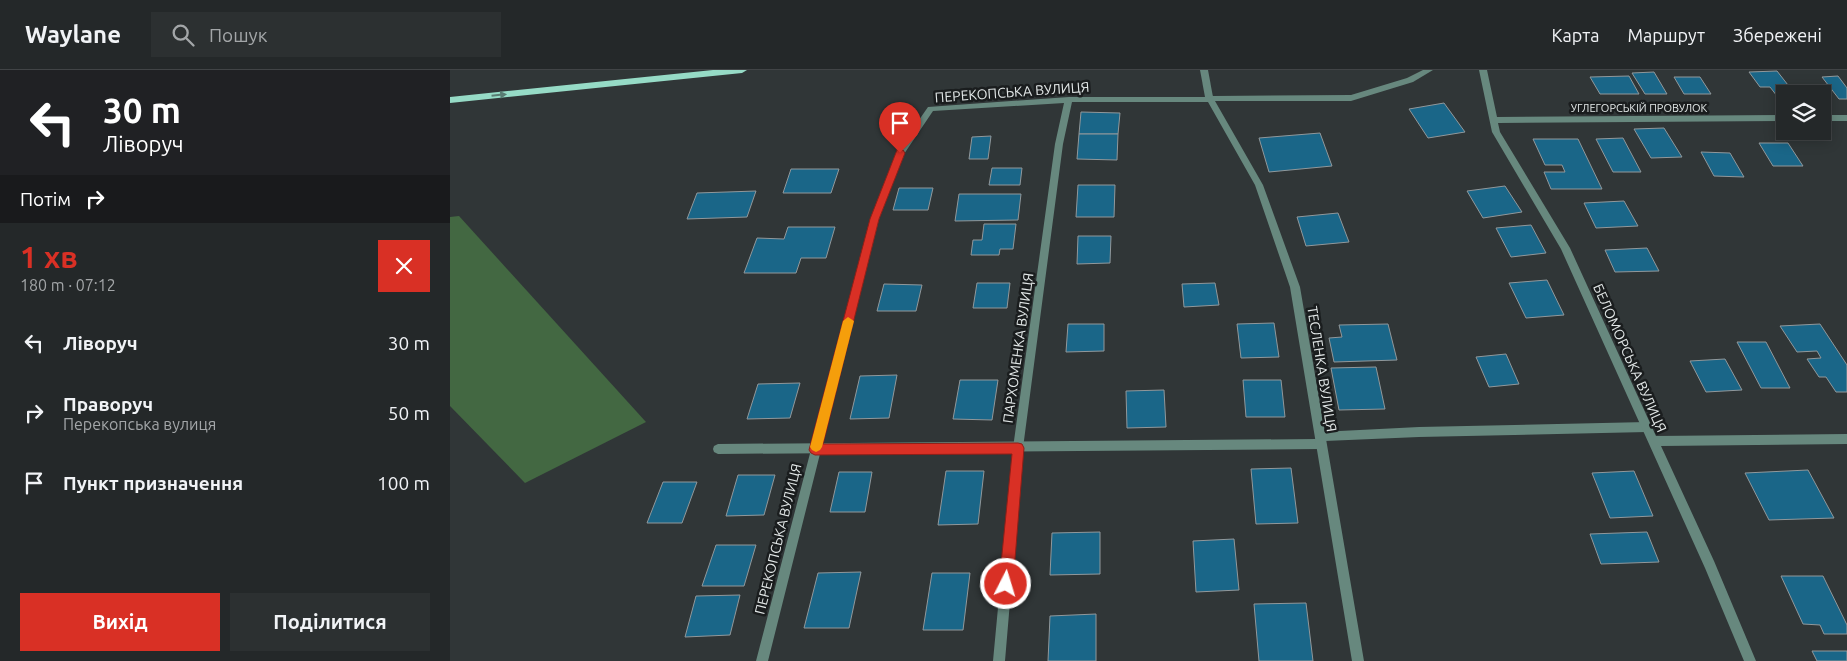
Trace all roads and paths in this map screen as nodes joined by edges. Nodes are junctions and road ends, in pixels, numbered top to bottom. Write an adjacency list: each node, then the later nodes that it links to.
1 (742, 70): 6 (main road, one-way to 1)
2 (1204, 70): 5 (street, ТЕСЛЕНКА ВУЛИЦЯ)
3 (1429, 70): 5 (street, ПЕРЕКОПСЬКА ВУЛИЦЯ)
4 (1484, 70): 11 (street, БЕЛОМОРСЬКА ВУЛИЦЯ)
5 (1210, 97): 7 (street, ПЕРЕКОПСЬКА ВУЛИЦЯ); 14 (street, ТЕСЛЕНКА ВУЛИЦЯ)
6 (450, 100)
7 (1069, 100): 16 (street, ПАРХОМЕНКА ВУЛИЦЯ); 18 (street, ПЕРЕКОПСЬКА ВУЛИЦЯ)
8 (1776, 118): 11 (street, УГЛЕГОРСЬКIЙ ПРОВУЛОК)
9 (1831, 118): 10 (street)
10 (1847, 118)
11 (1494, 120): 12 (street, БЕЛОМОРСЬКА ВУЛИЦЯ)
12 (1647, 427): 14 (street); 15 (street, БЕЛОМОРСЬКА ВУЛИЦЯ)
13 (1847, 439): 15 (street)
14 (1320, 441): 16 (street); 21 (street, ТЕСЛЕНКА ВУЛИЦЯ)
15 (1653, 441): 22 (street, БЕЛОМОРСЬКА ВУЛИЦЯ)
16 (1018, 448): 18 (street); 20 (street, ПАРХОМЕНКА ВУЛИЦЯ)
17 (718, 450): 18 (street)
18 (815, 450): 19 (street, ПЕРЕКОПСЬКА ВУЛИЦЯ)
19 (762, 661)
20 (999, 661)
21 (1358, 661)
22 (1750, 661)

